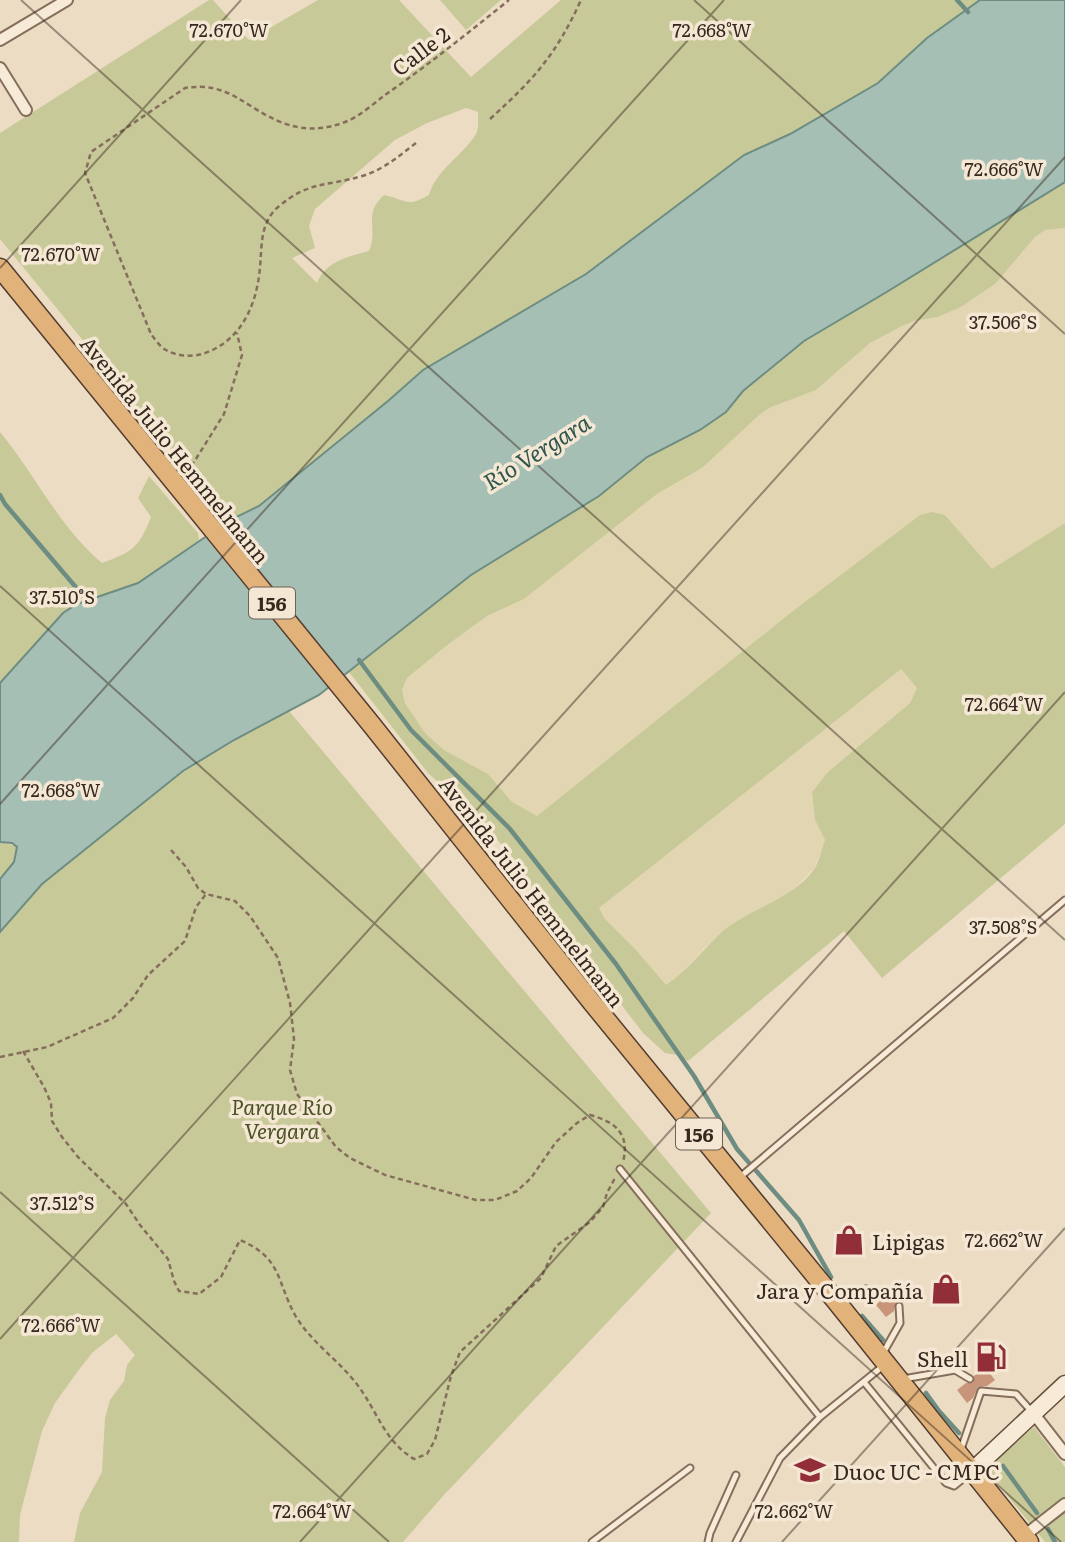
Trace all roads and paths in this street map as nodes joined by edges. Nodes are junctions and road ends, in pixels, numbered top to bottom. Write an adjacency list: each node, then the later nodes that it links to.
1 (67, 0): 4 (street)
2 (509, 0): 10 (path, Calle 2)
3 (581, 0): 7 (path)
4 (0, 40)
5 (0, 68): 6 (street)
6 (26, 110)
7 (490, 119)
8 (416, 143): 10 (path)
9 (0, 268): 11 (highway, Avenida Julio Hemmelmann / 156)
10 (237, 333): 11 (path)
11 (172, 481): 18 (highway, Avenida Julio Hemmelmann / 156)
12 (171, 850): 13 (path)
13 (206, 894): 15 (path); 17 (path)
14 (1065, 900): 18 (lane)
15 (23, 1051): 16 (path); 17 (path)
16 (0, 1058)
17 (620, 1170): 28 (lane)
18 (737, 1180): 20 (highway, Avenida Julio Hemmelmann / 156)
19 (888, 1294): 20 (lane)
20 (836, 1301): 22 (highway, Avenida Julio Hemmelmann / 156)
21 (899, 1306): 22 (lane)
22 (883, 1361): 24 (highway, Avenida Julio Hemmelmann / 156); 25 (lane)
23 (970, 1379): 24 (lane)
24 (898, 1380): 30 (highway, Avenida Julio Hemmelmann / 156)
25 (864, 1381): 28 (lane); 32 (lane)
26 (1065, 1384): 27 (main road)
27 (1034, 1414): 29 (street); 30 (lane); 32 (main road)
28 (820, 1417): 38 (lane)
29 (1065, 1454)
30 (959, 1455): 32 (highway, Avenida Julio Hemmelmann / 156)
31 (690, 1468): 36 (lane)
32 (972, 1471): 35 (highway, Avenida Julio Hemmelmann / 156)
33 (736, 1475): 37 (lane)
34 (1065, 1504): 35 (street)
35 (1027, 1539)
36 (592, 1542)
37 (708, 1542)
38 (736, 1542)

